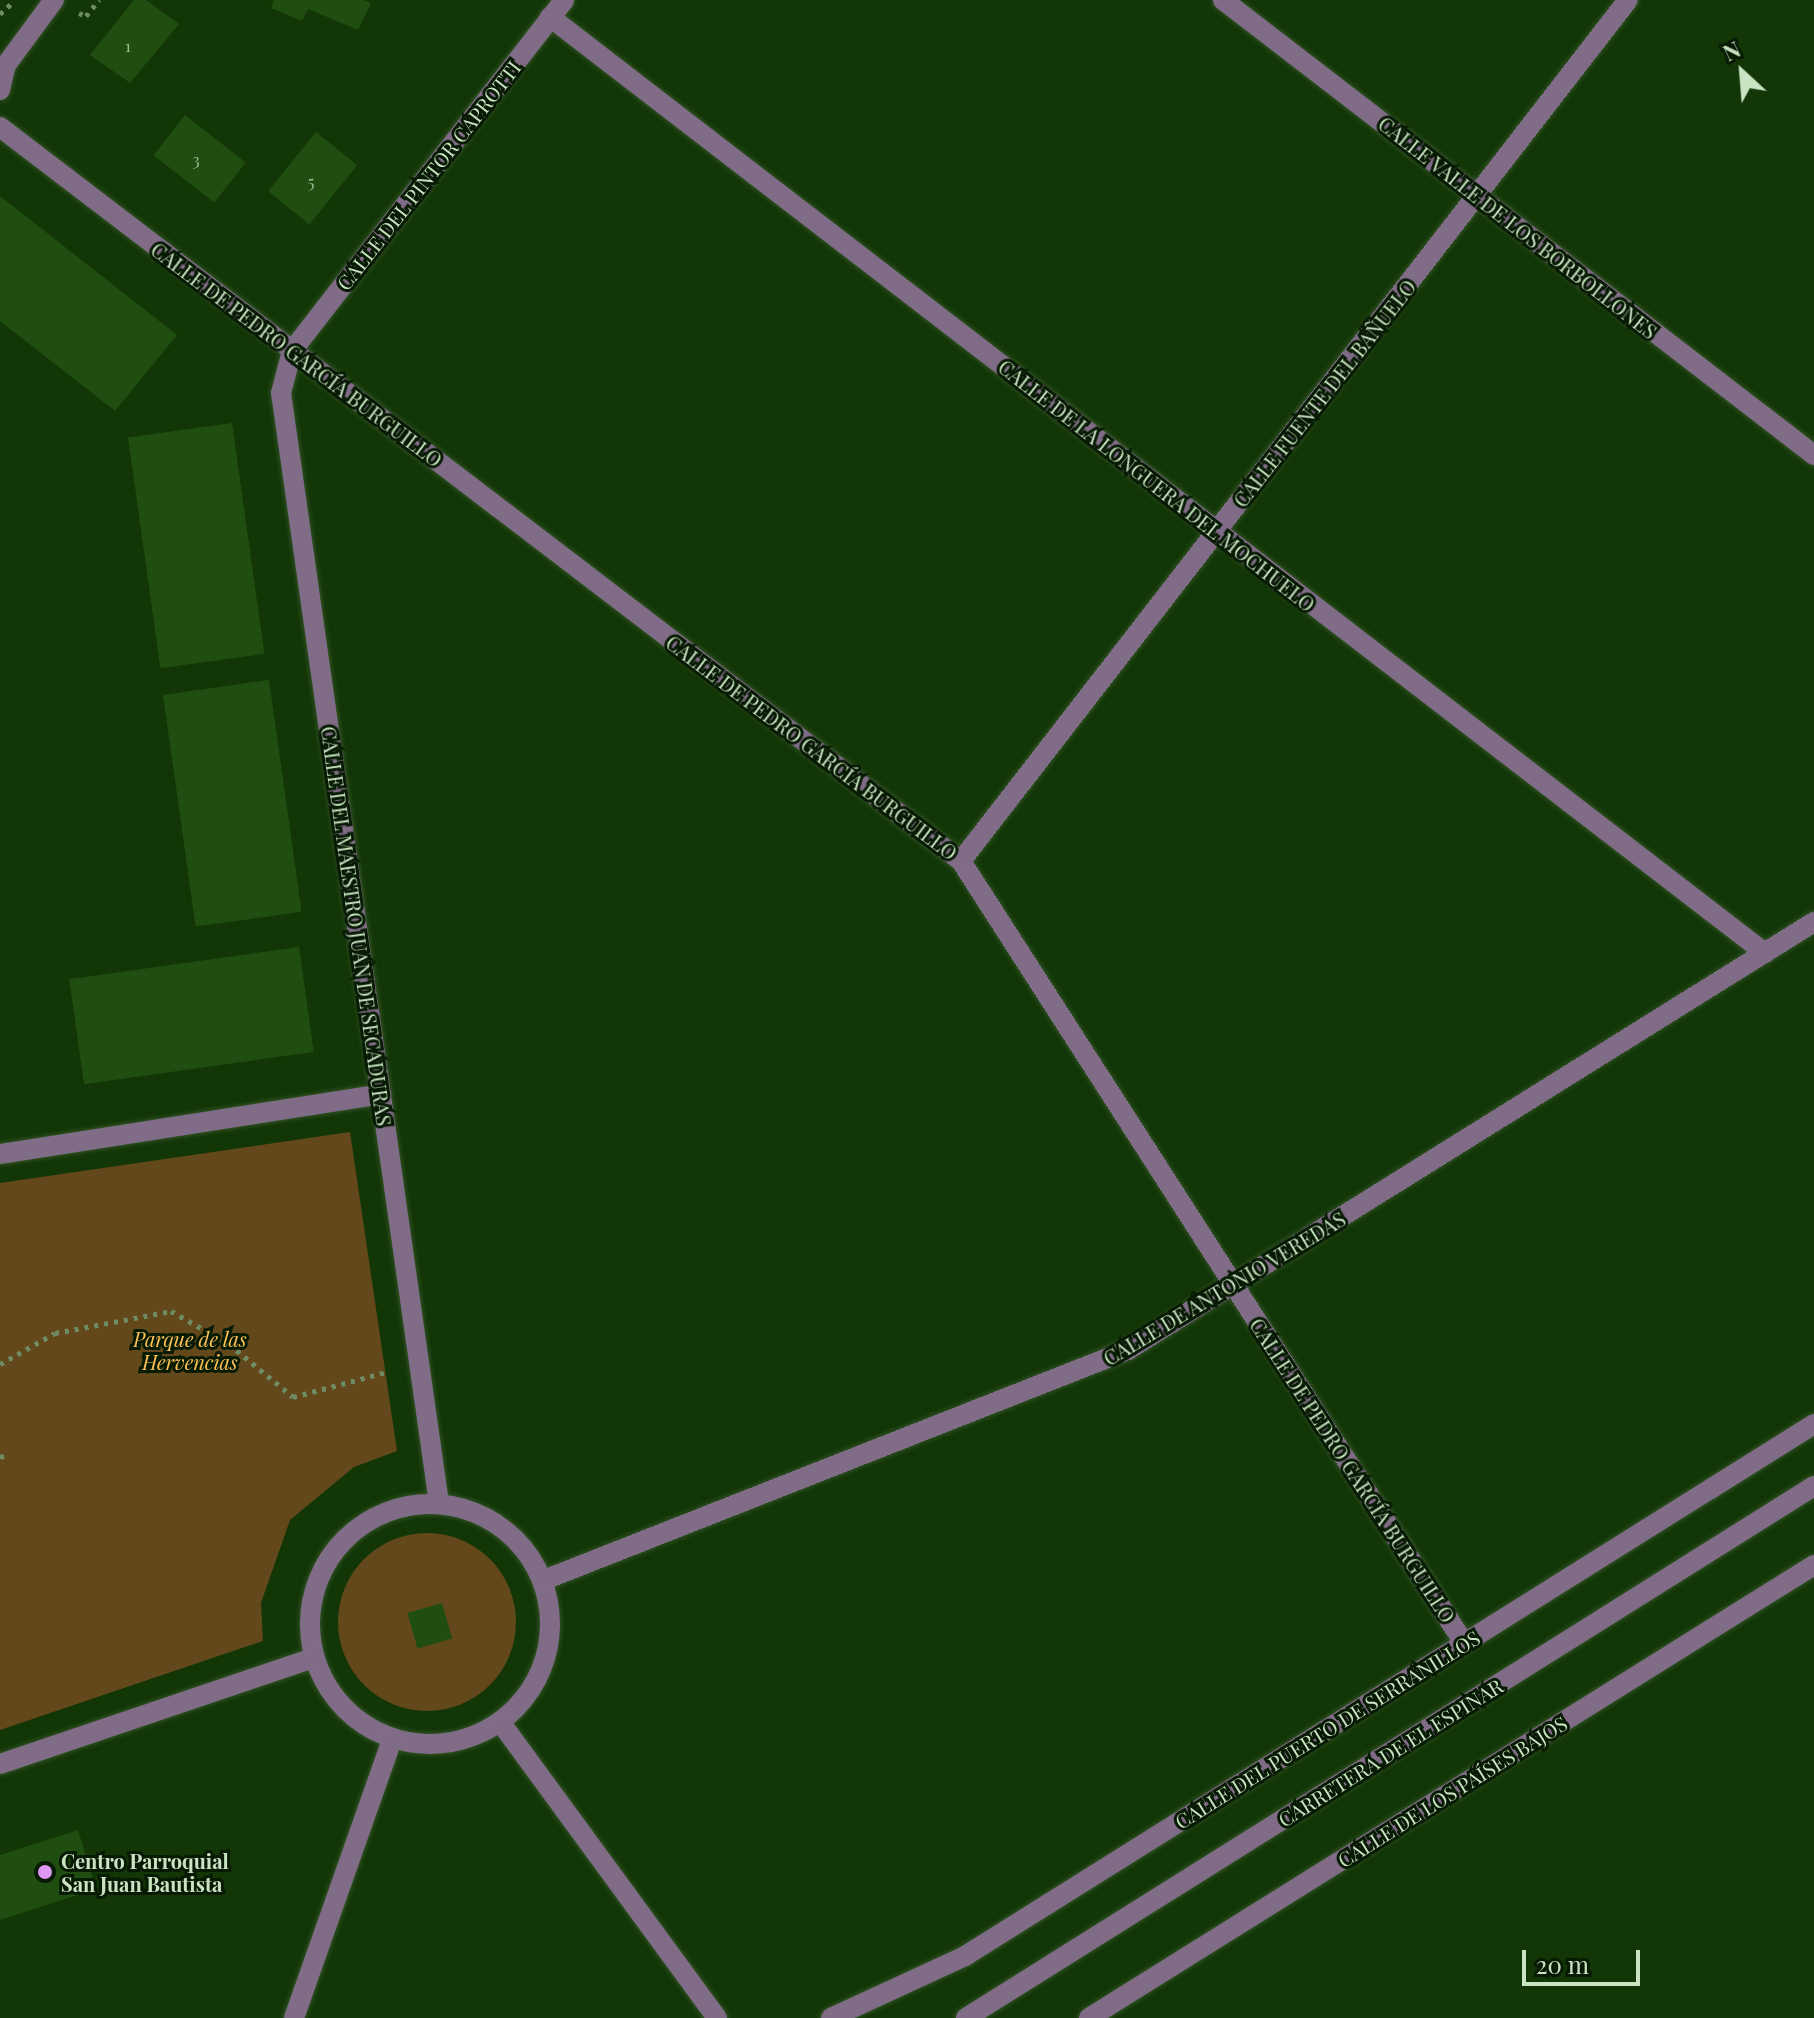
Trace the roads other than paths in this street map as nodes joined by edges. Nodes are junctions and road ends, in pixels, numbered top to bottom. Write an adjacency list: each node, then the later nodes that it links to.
1 (54, 0): 6 (street)
2 (564, 0): 5 (street, CALLE DEL PINTOR CAPROTTI)
3 (1223, 0): 8 (street, CALLE VALLE DE LOS BORBOLLONES)
4 (1628, 0): 8 (street, CALLE FUENTE DEL BAÑUELO)
5 (550, 17): 9 (street, CALLE DEL PINTOR CAPROTTI); 11 (street, CALLE DE LA LONGUERA DEL MOCHUELO)
6 (0, 90)
7 (0, 127): 9 (street, CALLE DE PEDRO GARCÍA BURGUILLO)
8 (1477, 195): 10 (street, CALLE VALLE DE LOS BORBOLLONES); 11 (street, CALLE FUENTE DEL BAÑUELO)
9 (292, 351): 12 (street, CALLE DE PEDRO GARCÍA BURGUILLO); 15 (street, CALLE DEL MAESTRO JUAN DE SECADURAS)
10 (1814, 455)
11 (1217, 531): 12 (street, CALLE FUENTE DEL BAÑUELO); 14 (street, CALLE DE LA LONGUERA DEL MOCHUELO)
12 (961, 861): 17 (street, CALLE DE PEDRO GARCÍA BURGUILLO)
13 (1814, 922): 14 (street, CALLE DE ANTONIO VEREDAS)
14 (1765, 953): 17 (street, CALLE DE ANTONIO VEREDAS)
15 (381, 1094): 16 (street); 20 (street, CALLE DEL MAESTRO JUAN DE SECADURAS)
16 (0, 1154)
17 (1233, 1284): 22 (street, CALLE DE ANTONIO VEREDAS); 23 (street, CALLE DE PEDRO GARCÍA BURGUILLO)
18 (1814, 1424): 23 (street, CALLE DEL PUERTO DE SERRANILLOS)
19 (1814, 1486): 31 (street, CARRETERA DE EL ESPINAR)
20 (439, 1503): 22 (street); 24 (street)
21 (1814, 1565): 32 (street, CALLE DE LOS PAÍSES BAJOS)
22 (544, 1580): 25 (street)
23 (1464, 1643): 30 (street, CALLE DEL PUERTO DE SERRANILLOS)
24 (313, 1658): 26 (street); 27 (street)
25 (501, 1723): 26 (street); 29 (street)
26 (392, 1739): 28 (street)
27 (0, 1764)
28 (294, 2018)
29 (717, 2018)
30 (831, 2018)
31 (966, 2018)
32 (1089, 2018)

